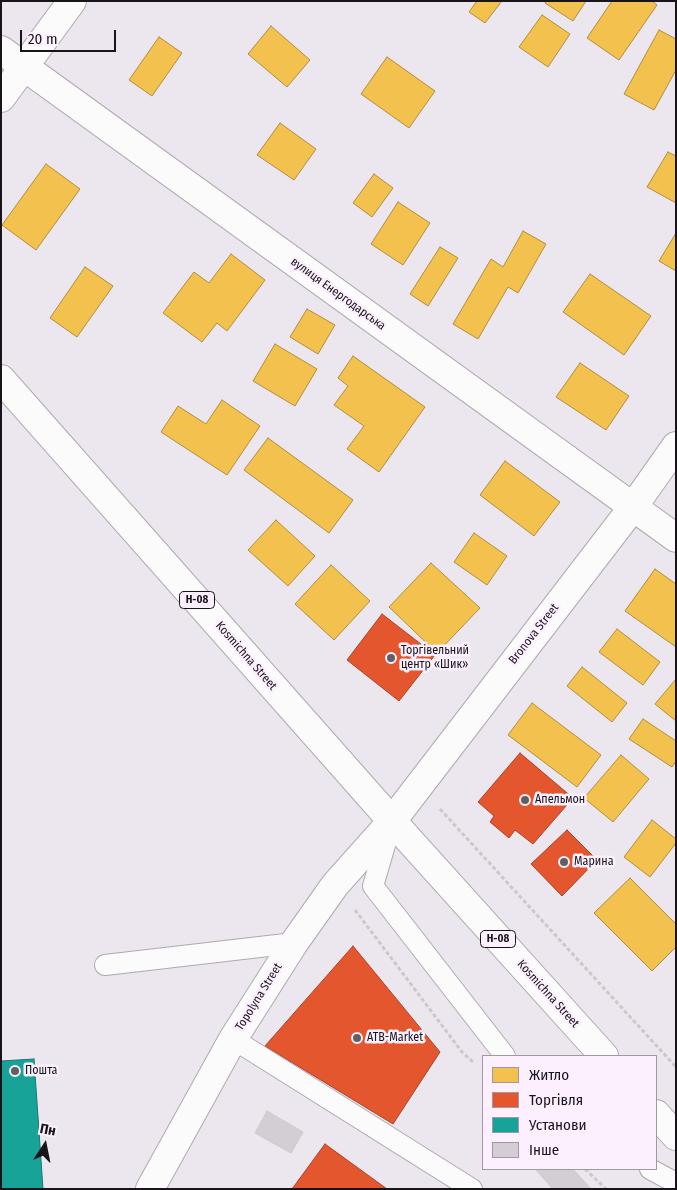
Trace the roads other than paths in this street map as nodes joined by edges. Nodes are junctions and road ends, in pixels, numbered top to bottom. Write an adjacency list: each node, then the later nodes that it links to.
1 (72, 1): 3 (street)
2 (1, 50): 3 (street, вулиця Енергодарська)
3 (24, 66): 4 (street); 7 (street, вулиця Енергодарська)
4 (1, 98)
5 (1, 378): 9 (street, Kosmichna Street / Н-08)
6 (676, 446): 7 (street, Bronova Street)
7 (632, 507): 8 (street, вулиця Енергодарська); 9 (street, Bronova Street)
8 (676, 538)
9 (392, 821): 10 (street, Topolyna Street); 13 (lane); 14 (street, Kosmichna Street / Н-08)
10 (294, 943): 11 (lane); 12 (street, Topolyna Street)
11 (105, 965)
12 (233, 1039): 19 (street, Topolyna Street); 20 (lane)
13 (504, 1055)
14 (603, 1055)
15 (657, 1115): 16 (street)
16 (676, 1136)
17 (652, 1170): 18 (lane)
18 (676, 1183)
19 (150, 1189)
20 (472, 1189)

